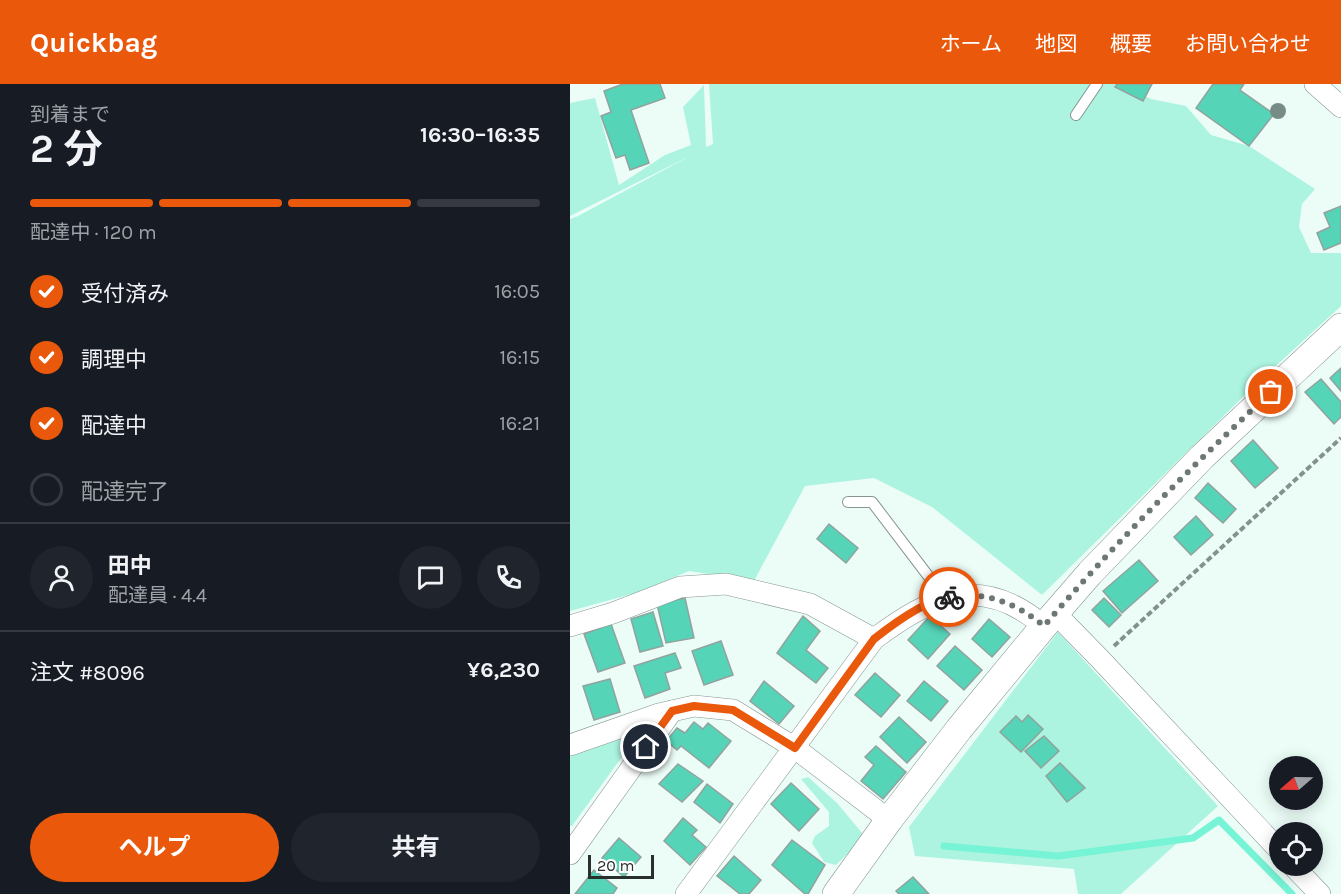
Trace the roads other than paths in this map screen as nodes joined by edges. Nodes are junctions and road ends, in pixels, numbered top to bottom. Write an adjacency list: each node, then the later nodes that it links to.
1 (1097, 84): 4 (lane)
2 (1315, 84): 3 (street)
3 (1341, 107)
4 (1076, 115)
5 (1341, 327): 8 (street)
6 (848, 502): 7 (lane)
7 (945, 598): 8 (street); 10 (street)
8 (1049, 620): 14 (street); 15 (street)
9 (570, 627): 10 (street)
10 (874, 639): 13 (street)
11 (672, 711): 12 (street); 13 (street); 16 (street)
12 (570, 745)
13 (795, 748): 14 (street); 18 (street)
14 (889, 820): 19 (street)
15 (1269, 839)
16 (570, 854)
17 (1303, 876): 20 (street)
18 (686, 894)
19 (836, 894)
20 (1320, 894)

